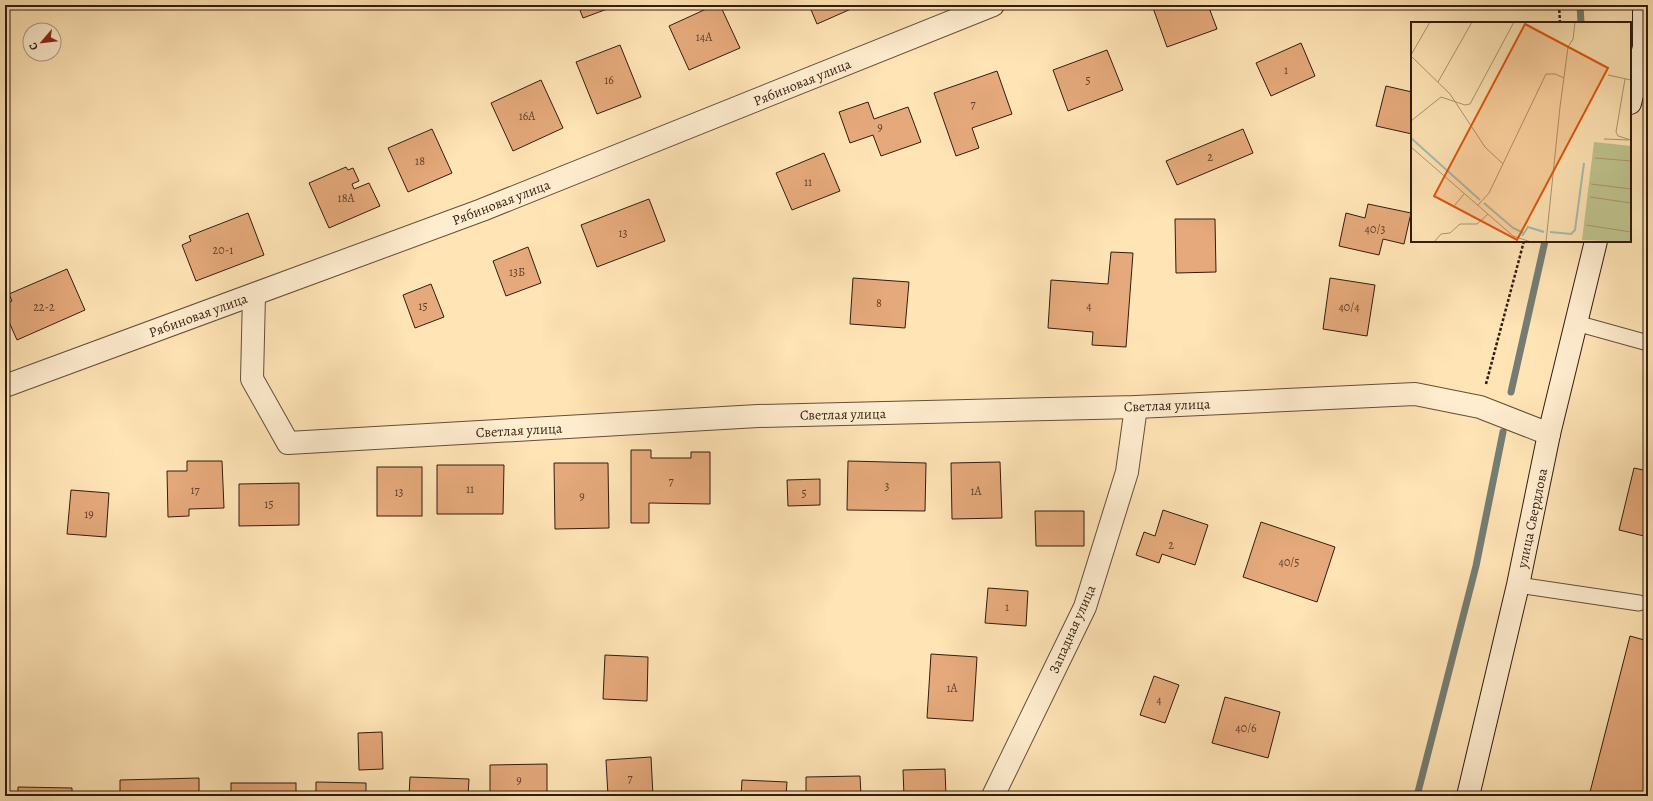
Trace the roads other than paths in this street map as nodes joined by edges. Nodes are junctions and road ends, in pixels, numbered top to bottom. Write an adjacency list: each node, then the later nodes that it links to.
1 (993, 5): 6 (street, Рябиновая улица)
2 (1644, 5): 3 (street)
3 (1646, 46): 4 (street)
4 (1631, 99)
5 (1596, 242): 7 (street, улица Свердлова)
6 (254, 295): 9 (street, Рябиновая улица); 10 (street, Светлая улица)
7 (1576, 323): 8 (lane); 11 (street, улица Свердлова)
8 (1648, 343)
9 (5, 386)
10 (1136, 407): 11 (street, Светлая улица); 14 (street, Западная улица)
11 (1549, 434): 12 (street, улица Свердлова)
12 (1518, 584): 13 (lane); 15 (street, улица Свердлова)
13 (1639, 603)
14 (993, 796)
15 (1468, 796)

